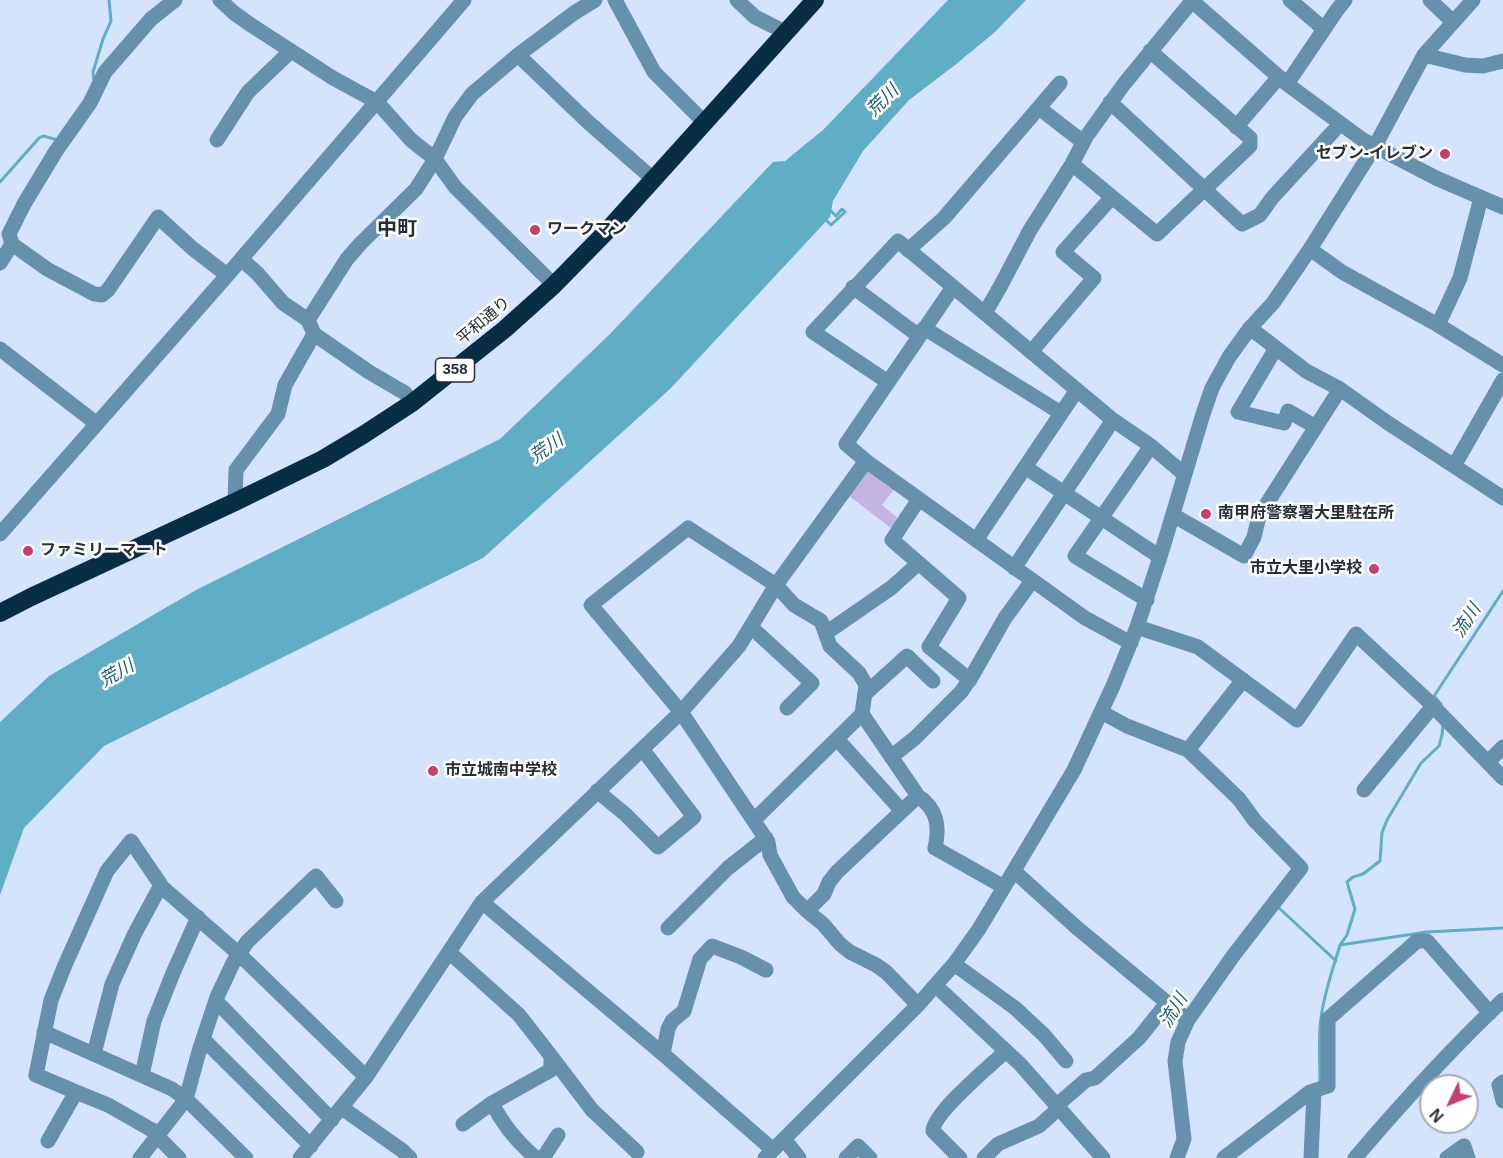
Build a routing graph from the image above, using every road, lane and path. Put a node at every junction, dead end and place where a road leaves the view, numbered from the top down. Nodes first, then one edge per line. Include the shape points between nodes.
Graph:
1 (175, 0) edge
2 (220, 0) edge
3 (464, 0) edge
4 (595, 0) edge
5 (615, 0) edge
6 (737, 0) edge
7 (815, 0) edge
8 (1290, 0) edge
9 (1346, 0) edge
10 (1430, 0) edge
11 (1473, 0) edge
12 (1191, 1) edge
13 (1453, 22) junction
14 (1324, 29) junction
15 (785, 32) junction
16 (291, 51) junction
17 (1150, 51) junction
18 (518, 55) junction
19 (1424, 55) junction
20 (1503, 61) edge
21 (1283, 80) junction
22 (1060, 82) dead end
23 (377, 102) junction
24 (1110, 102) junction
25 (1039, 108) junction
26 (704, 122) junction
27 (1340, 124) junction
28 (1236, 127) junction
29 (217, 140) dead end
30 (1083, 142) junction
31 (1376, 146) junction
32 (435, 159) junction
33 (1072, 164) junction
34 (653, 179) junction
35 (1205, 188) junction
36 (1112, 196) junction
37 (1481, 198) junction
38 (1503, 207) edge
39 (12, 244) junction
40 (1310, 249) junction
41 (908, 250) junction
42 (242, 259) junction
43 (0, 263) edge
44 (227, 275) junction
45 (554, 285) junction
46 (853, 287) junction
47 (953, 287) junction
48 (985, 313) junction
49 (1438, 325) junction
50 (311, 327) junction
51 (1250, 328) junction
52 (922, 332) junction
53 (1276, 348) junction
54 (0, 349) edge
55 (1031, 352) junction
56 (1503, 365) edge
57 (1503, 380) edge
58 (888, 382) junction
59 (1340, 389) junction
60 (1077, 390) junction
61 (412, 403) junction
62 (1061, 414) junction
63 (1113, 420) junction
64 (97, 424) junction
65 (1316, 427) junction
66 (1151, 446) junction
67 (866, 461) junction
68 (1454, 466) junction
69 (1025, 467) junction
70 (1184, 474) junction
71 (1064, 494) junction
72 (1503, 498) edge
73 (919, 499) junction
74 (235, 502) junction
75 (1173, 515) junction
76 (1102, 518) junction
77 (0, 534) edge
78 (976, 540) junction
79 (1160, 557) junction
80 (919, 563) junction
81 (1014, 568) junction
82 (1032, 580) junction
83 (776, 585) junction
84 (1147, 600) junction
85 (0, 613) edge
86 (751, 627) junction
87 (1137, 627) junction
88 (826, 633) junction
89 (1131, 643) junction
90 (970, 680) junction
91 (1243, 680) junction
92 (933, 681) dead end
93 (865, 694) junction
94 (787, 708) dead end
95 (681, 712) junction
96 (1101, 712) junction
97 (1439, 712) junction
98 (862, 714) junction
99 (837, 739) junction
100 (1503, 747) edge
101 (643, 750) junction
102 (1188, 750) junction
103 (891, 757) junction
104 (1488, 762) junction
105 (1503, 778) edge
106 (1364, 790) dead end
107 (597, 791) junction
108 (918, 796) junction
109 (902, 811) junction
110 (754, 820) junction
111 (766, 838) junction
112 (1014, 871) junction
113 (161, 885) junction
114 (1004, 887) junction
115 (336, 901) dead end
116 (482, 902) junction
117 (807, 911) junction
118 (198, 917) junction
119 (668, 928) dead end
120 (449, 952) junction
121 (239, 954) junction
122 (954, 964) junction
123 (766, 970) dead end
124 (936, 986) junction
125 (1503, 1000) edge
126 (216, 1001) junction
127 (1167, 1003) junction
128 (918, 1005) junction
129 (1490, 1012) junction
130 (1188, 1020) junction
131 (44, 1032) junction
132 (203, 1039) junction
133 (1006, 1051) junction
134 (94, 1054) junction
135 (663, 1054) junction
136 (551, 1056) junction
137 (1066, 1061) dead end
138 (141, 1075) junction
139 (366, 1077) junction
140 (1503, 1082) edge
141 (1319, 1089) junction
142 (76, 1092) junction
143 (186, 1099) junction
144 (1503, 1101) edge
145 (492, 1103) junction
146 (1057, 1107) junction
147 (337, 1114) junction
148 (463, 1124) dead end
149 (158, 1135) junction
150 (558, 1135) dead end
151 (784, 1139) junction
152 (48, 1141) dead end
153 (311, 1146) junction
154 (637, 1152) dead end
155 (1244, 1153) edge
156 (769, 1154) edge
157 (140, 1158) edge
158 (179, 1158) edge
159 (246, 1158) edge
160 (300, 1158) edge
161 (410, 1158) edge
162 (536, 1158) edge
163 (543, 1158) edge
164 (799, 1158) edge
165 (846, 1158) edge
166 (870, 1158) edge
167 (960, 1158) edge
168 (984, 1158) edge
169 (1103, 1158) edge
170 (1177, 1158) edge
171 (1224, 1158) edge
172 (1311, 1158) edge
173 (1355, 1158) edge
174 (1447, 1158) edge
175 (1468, 1158) edge

1 - 39 street via 151,19 105,72 90,103 24,204 9,234
2 - 16 street via 251,26
3 - 23 street
4 - 18 street
5 - 26 street via 654,72
6 - 15 street via 755,17
7 - 15 highway, 平和通り / 358
8 - 14 street
9 - 14 street
10 - 13 street
11 - 13 street
12 - 17 street
12 - 21 street
13 - 19 street
14 - 21 street
15 - 26 highway, 平和通り / 358
16 - 23 street
16 - 29 street via 248,92
17 - 24 street
17 - 28 street
18 - 32 street via 472,94 455,117
18 - 34 street
19 - 20 street via 1465,65
19 - 31 street
21 - 27 street
21 - 28 street
22 - 25 street
23 - 32 street via 411,140
23 - 42 street
24 - 30 street
24 - 35 street
25 - 30 street
25 - 41 street via 944,218
26 - 34 highway, 平和通り / 358
27 - 31 street
27 - 35 street via 1260,215 1242,224
28 - 35 street via 1250,138 1250,146
30 - 33 street
31 - 37 street
31 - 40 street
32 - 45 street via 455,187
32 - 50 street via 416,189 347,259
33 - 36 street
33 - 48 street
34 - 45 highway, 平和通り / 358
35 - 36 street via 1157,234
36 - 55 street via 1063,252 1094,278
37 - 38 street
37 - 49 street via 1460,278
39 - 43 street
39 - 44 street via 47,269 102,295 158,217
40 - 49 street via 1342,272
40 - 51 street via 1273,303
41 - 46 street via 897,241
41 - 47 street
42 - 44 street
42 - 50 street
44 - 64 street
45 - 61 highway, 平和通り / 358
46 - 52 street
46 - 58 street via 813,332
47 - 48 street
47 - 52 street
48 - 55 street
49 - 56 street
50 - 61 street via 369,372 405,393
50 - 74 street via 285,385 278,414 236,470
51 - 53 street
51 - 70 street via 1212,388
52 - 58 street
52 - 62 street
53 - 59 street via 1306,371
53 - 65 street via 1238,412 1284,423 1288,411
54 - 64 street
55 - 60 street
57 - 68 street
58 - 67 street via 846,444
59 - 65 street
59 - 68 street
60 - 62 street
60 - 63 street
61 - 74 highway, 平和通り / 358 via 323,459
62 - 69 street
63 - 66 street
63 - 71 street
64 - 77 street
65 - 75 street via 1259,516 1244,556
66 - 70 street
66 - 76 street
67 - 73 street
67 - 83 street
68 - 72 street
69 - 71 street
69 - 78 street
70 - 75 street
71 - 76 street
71 - 81 street
73 - 78 street
73 - 80 street via 892,540
74 - 85 highway, 平和通り / 358
75 - 79 street
76 - 79 street
76 - 84 street via 1075,556
78 - 81 street
79 - 84 street
80 - 88 street via 891,588
80 - 90 street via 959,598 928,647
81 - 82 street
82 - 89 street via 1085,618
82 - 90 street
83 - 86 street
83 - 88 street via 794,605 821,621
83 - 95 street via 688,528 591,605
84 - 87 street
86 - 94 street via 812,683
86 - 95 street
87 - 89 street
87 - 91 street via 1198,647
88 - 93 street via 830,646 859,673 866,686
89 - 96 street
90 - 103 street via 915,738
91 - 97 street via 1297,720 1356,634
91 - 102 street
92 - 93 street via 907,656
93 - 98 street
95 - 101 street
95 - 110 street
96 - 102 street
96 - 112 street via 1074,770
97 - 104 street
97 - 106 street
98 - 99 street
98 - 103 street
99 - 109 street
99 - 110 street
100 - 104 street
101 - 107 street
101 - 107 street via 694,817 658,848
102 - 130 street via 1301,868
103 - 108 street
104 - 105 street
107 - 116 street
108 - 109 street
108 - 114 street via 927,802 939,825 935,848
109 - 117 street via 837,872 824,894
110 - 111 street
111 - 117 street via 770,855 794,897
111 - 119 street
112 - 114 street
112 - 127 street
113 - 118 street
113 - 131 street via 131,841 107,871 51,1000
113 - 134 street via 112,984
114 - 122 street
115 - 121 street via 316,876
116 - 120 street
116 - 135 street
117 - 128 street via 850,952 886,972
118 - 121 street
118 - 138 street via 154,1021
120 - 136 street via 519,1015
120 - 139 street
121 - 126 street
121 - 139 street
122 - 124 street
122 - 137 street via 1015,1008
123 - 135 street via 712,946 700,959 684,1011 668,1029
124 - 128 street
124 - 133 street
125 - 129 street
126 - 132 street
126 - 147 street
127 - 130 street
127 - 146 street via 1140,1038
128 - 151 street
129 - 141 street via 1427,941 1417,942 1328,1019
129 - 173 street
130 - 170 street via 1175,1061 1184,1138
131 - 134 street
131 - 142 street via 36,1075
132 - 143 street
132 - 153 street
133 - 146 street
133 - 167 street via 933,1125 933,1131
134 - 138 street
135 - 156 street
136 - 145 street via 551,1070
136 - 154 street via 592,1110
138 - 143 street
139 - 147 street
140 - 144 street via 1499,1085
141 - 155 street via 1310,1092
141 - 172 street
142 - 149 street via 108,1105
142 - 152 street
143 - 149 street
143 - 159 street
145 - 148 street
145 - 162 street via 509,1131
146 - 168 street via 1039,1126 998,1144
146 - 169 street
147 - 153 street
147 - 161 street
149 - 157 street
149 - 158 street
150 - 163 street
151 - 156 street
151 - 164 street
153 - 160 street
155 - 171 street
165 - 166 street via 858,1146
174 - 175 street via 1464,1146

